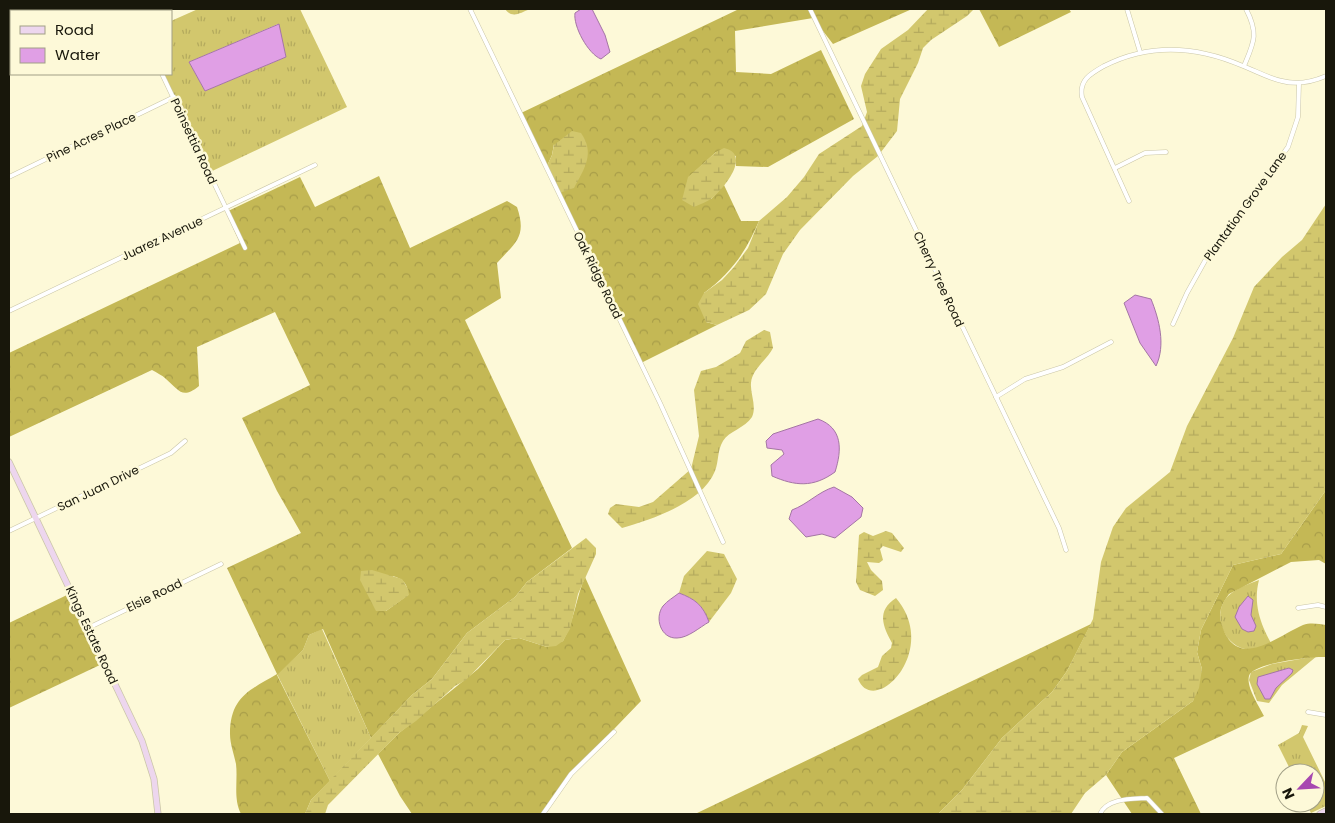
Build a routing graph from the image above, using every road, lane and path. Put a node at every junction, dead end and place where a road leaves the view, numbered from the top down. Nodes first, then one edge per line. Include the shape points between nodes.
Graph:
1 (470, 9) edge
2 (810, 9) edge
3 (1127, 9) edge
4 (1246, 9) edge
5 (1140, 52) junction
6 (1244, 66) junction
7 (163, 75) edge
8 (1326, 76) edge
9 (1299, 83) junction
10 (174, 97) junction
11 (1166, 152) dead end
12 (315, 165) dead end
13 (1115, 168) junction
14 (9, 177) edge
15 (1129, 201) dead end
16 (225, 208) junction
17 (245, 248) dead end
18 (9, 311) edge
19 (1174, 324) dead end
20 (1111, 342) dead end
21 (996, 397) junction
22 (185, 441) dead end
23 (9, 462) edge
24 (36, 518) junction
25 (9, 531) edge
26 (723, 542) dead end
27 (1066, 550) dead end
28 (221, 564) dead end
29 (1326, 607) edge
30 (1298, 608) dead end
31 (88, 628) junction
32 (1308, 712) dead end
33 (1326, 715) edge
34 (614, 732) dead end
35 (1326, 811) edge
36 (158, 814) edge
37 (543, 814) edge
38 (1100, 814) edge
39 (1162, 814) edge
40 (1320, 814) edge

1 - 26 street, Oak Ridge Road via 660,403
2 - 21 street, Cherry Tree Road
3 - 5 street
4 - 6 street via 1254,24 1255,35
5 - 6 street via 1165,49 1194,51
5 - 13 street via 1091,73 1082,87 1083,101
6 - 9 street via 1281,81
7 - 10 street, Poinsettia Road
8 - 9 street
9 - 19 street, Plantation Grove Lane via 1298,117 1288,147 1206,259
10 - 14 street, Pine Acres Place
10 - 16 street, Poinsettia Road
11 - 13 street via 1145,153
12 - 16 street, Juarez Avenue
13 - 15 street
16 - 17 street, Poinsettia Road
16 - 18 street, Juarez Avenue
20 - 21 street via 1063,367 1025,380
21 - 27 street, Cherry Tree Road via 1060,528
22 - 24 street, San Juan Drive via 171,452
23 - 24 street, Kings Estate Road
24 - 25 street, San Juan Drive
24 - 31 street, Kings Estate Road
28 - 31 street, Elsie Road
29 - 30 street
31 - 36 street, Kings Estate Road via 147,753
32 - 33 street
34 - 37 street via 571,774
35 - 40 street
38 - 39 street via 1117,801 1147,798

